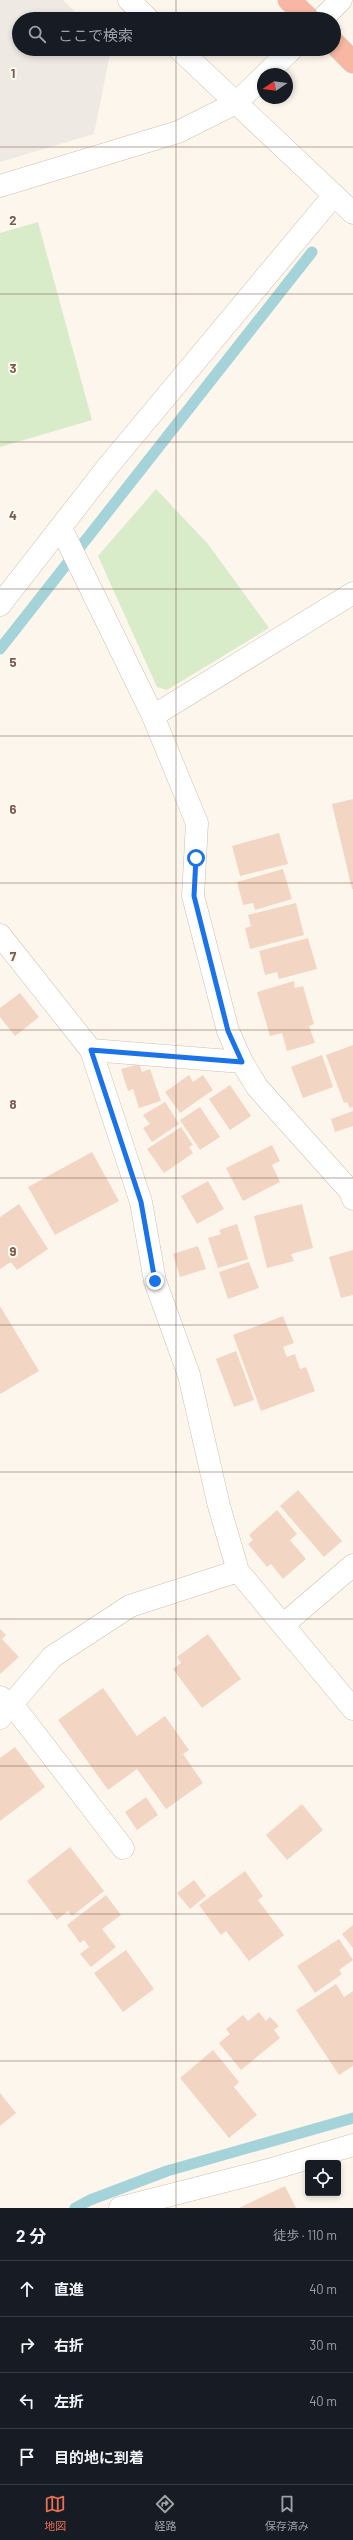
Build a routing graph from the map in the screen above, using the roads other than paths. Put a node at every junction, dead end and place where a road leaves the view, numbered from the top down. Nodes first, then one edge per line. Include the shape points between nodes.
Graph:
1 (129, 0) edge
2 (289, 0) edge
3 (342, 0) edge
4 (141, 12) edge
5 (302, 12) edge
6 (329, 12) edge
7 (341, 50) edge
8 (186, 56) edge
9 (285, 56) edge
10 (353, 62) edge
11 (272, 68) edge
12 (257, 83) edge
13 (236, 103) junction
14 (0, 186) edge
15 (334, 195) junction
16 (353, 213) edge
17 (61, 528) junction
18 (353, 593) edge
19 (0, 605) edge
20 (153, 716) junction
21 (0, 935) edge
22 (91, 1050) junction
23 (242, 1062) junction
24 (352, 1193) edge
25 (353, 1565) edge
26 (238, 1571) junction
27 (284, 1625) junction
28 (4, 1706) edge
29 (353, 1709) edge
30 (123, 1848) dead end
31 (353, 2146) edge
32 (120, 2208) edge

1 - 4 street
2 - 5 highway
3 - 6 street
7 - 10 highway
8 - 13 street
9 - 11 street
12 - 13 street
13 - 14 street via 178,132
13 - 15 street
15 - 16 street
15 - 17 street via 109,465
17 - 19 street
17 - 20 street
18 - 20 street
20 - 23 street via 197,823 194,896 228,1031
21 - 22 street
22 - 23 street
22 - 26 street via 141,1202 155,1281 189,1375
23 - 24 street via 257,1087
25 - 27 street
26 - 27 street
26 - 28 street via 130,1606 52,1657
27 - 29 street
28 - 30 street
31 - 32 street

